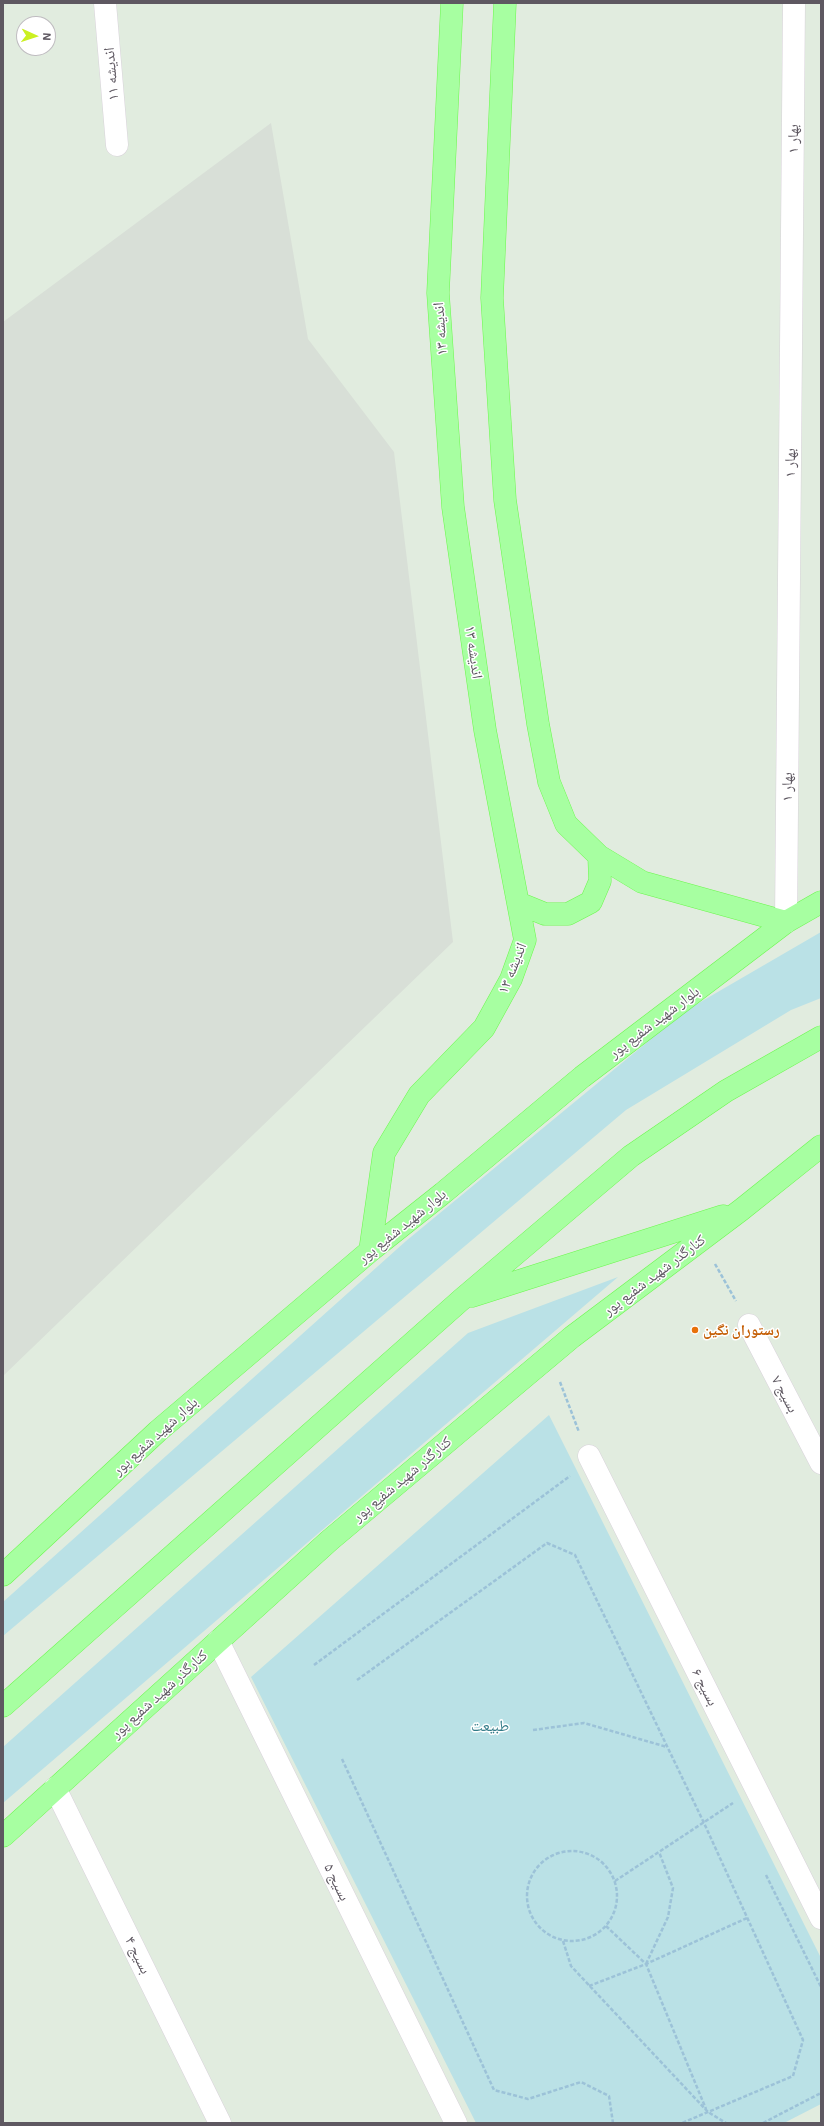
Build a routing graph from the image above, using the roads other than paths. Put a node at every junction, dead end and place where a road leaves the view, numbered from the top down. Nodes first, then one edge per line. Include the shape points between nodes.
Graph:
1 (105, 3) edge
2 (452, 3) edge
3 (506, 3) edge
4 (794, 3) edge
5 (117, 145) dead end
6 (599, 856) junction
7 (821, 902) edge
8 (518, 903) junction
9 (786, 922) junction
10 (821, 1037) edge
11 (821, 1146) edge
12 (740, 1210) junction
13 (370, 1251) junction
14 (461, 1300) junction
15 (749, 1325) road end
16 (589, 1456) road end
17 (821, 1463) edge
18 (3, 1575) edge
19 (218, 1641) junction
20 (6, 1699) edge
21 (55, 1788) junction
22 (3, 1836) edge
23 (821, 1918) edge
24 (220, 2123) edge
25 (456, 2123) edge

1 - 5 street, اندیشه ۱۱
2 - 8 main road, اندیشه ۱۳ via 438,293 453,500 485,730
3 - 6 main road via 492,298 505,500 549,782 566,824
4 - 9 street, بهار ۱
6 - 8 main road via 600,881 591,902 568,914 545,914
6 - 9 main road via 642,882
7 - 9 main road, بلوار شهید شفیع پور
8 - 13 main road, اندیشه ۱۳ via 525,940 511,979 484,1028 419,1095 384,1153
9 - 13 main road, بلوار شهید شفیع پور via 582,1077
10 - 14 main road via 726,1091 631,1156
11 - 12 main road, کنارگذر شهید شفیع پور
12 - 14 main road
12 - 19 main road, کنارگذر شهید شفیع پور via 550,1356 330,1540
13 - 18 main road, بلوار شهید شفیع پور via 158,1431
14 - 20 main road
15 - 17 street, بسیج ۷
16 - 23 street, بسیج ۶
19 - 21 main road, کنارگذر شهید شفیع پور
19 - 25 street, بسیج ۵
21 - 22 main road, کنارگذر شهید شفیع پور
21 - 24 street, بسیج ۴

